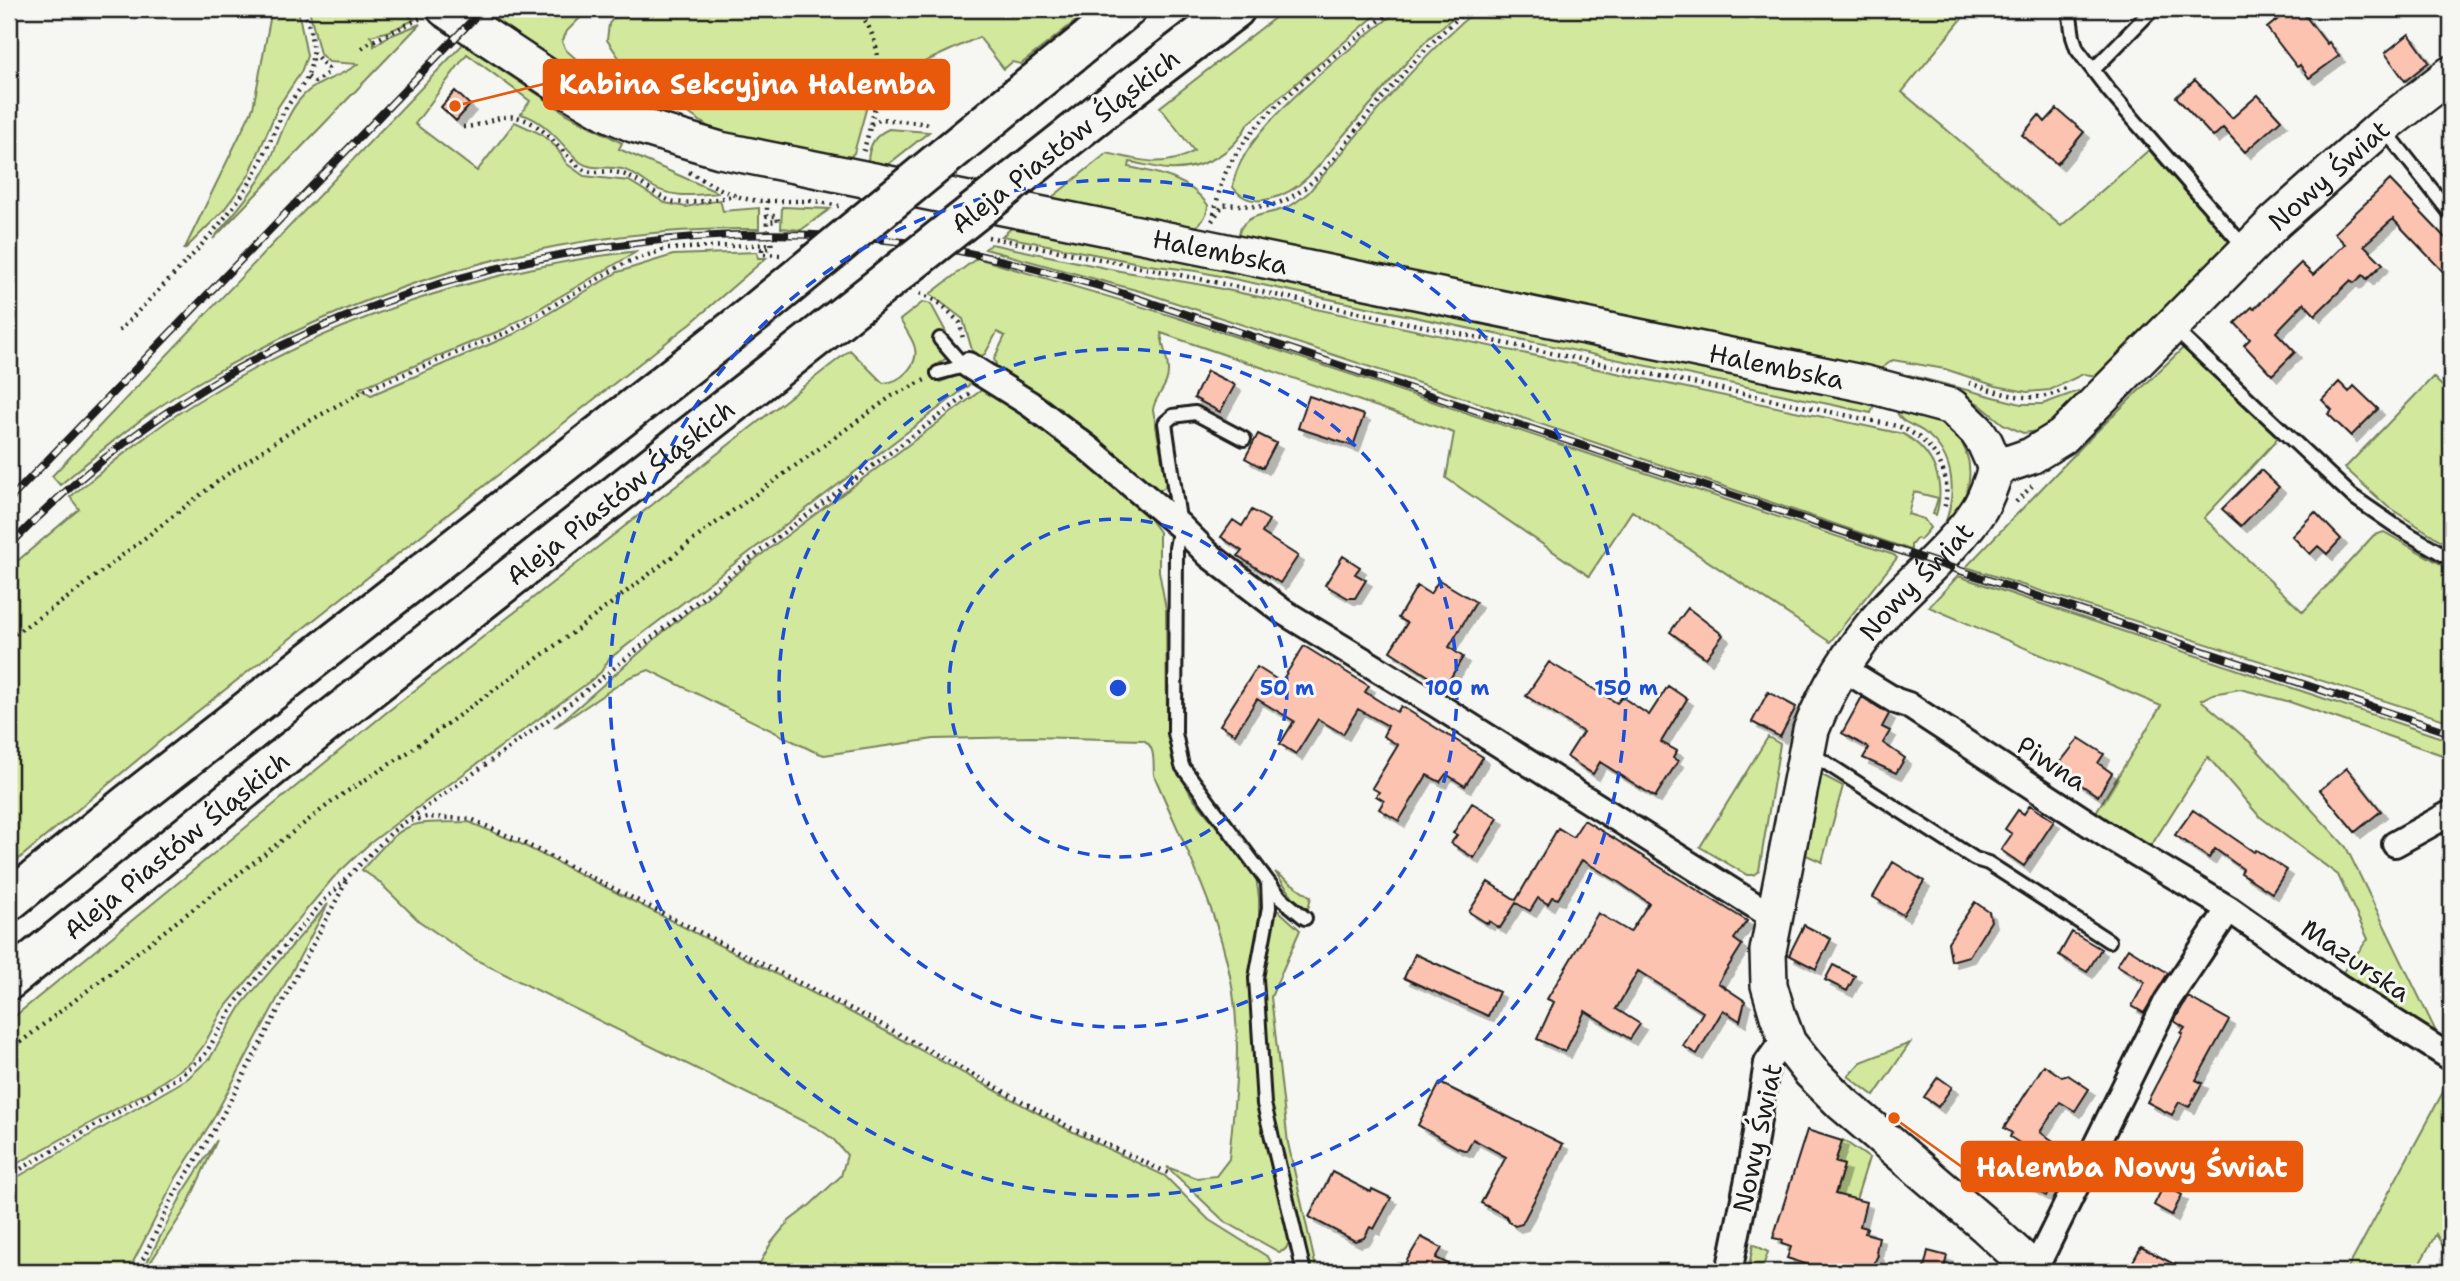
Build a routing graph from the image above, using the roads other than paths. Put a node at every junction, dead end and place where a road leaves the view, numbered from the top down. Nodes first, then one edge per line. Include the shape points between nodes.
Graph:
1 (1126, 9) edge
2 (1235, 9) edge
3 (2069, 9) edge
4 (2153, 9) edge
5 (436, 10) edge
6 (2093, 70) junction
7 (2451, 74) edge
8 (2382, 127) junction
9 (2451, 214) edge
10 (2248, 250) junction
11 (2172, 327) junction
12 (940, 339) dead end
13 (968, 365) junction
14 (938, 373) road end
15 (1244, 439) dead end
16 (1996, 468) junction
17 (1180, 526) junction
18 (2451, 559) edge
19 (1842, 668) junction
20 (1805, 755) junction
21 (2451, 813) edge
22 (2395, 844) dead end
23 (1268, 882) junction
24 (9, 901) edge
25 (2229, 909) junction
26 (1773, 917) junction
27 (1305, 918) dead end
28 (2109, 941) dead end
29 (9, 981) edge
30 (1788, 1043) junction
31 (2451, 1058) edge
32 (2035, 1271) edge
33 (1304, 1272) edge
34 (1729, 1272) edge

1 - 24 highway, bridge via 756,312
2 - 29 highway, Aleja Piastów Śląskich, bridge via 508,578
3 - 6 lane via 2077,49
4 - 6 lane
5 - 16 street, Halembska via 608,113 720,150 1853,382 1952,407 1977,431
6 - 10 lane
7 - 8 street, Nowy Świat
8 - 9 lane
8 - 10 street, Nowy Świat
10 - 11 street, Nowy Świat
11 - 16 street, Nowy Świat via 2062,437 2031,456
11 - 18 lane via 2352,496
12 - 13 lane
13 - 14 lane
13 - 17 street via 1090,449
15 - 17 lane via 1195,413 1168,418 1165,423
16 - 19 street, Nowy Świat via 1980,507 1880,617
17 - 23 lane via 1175,733 1182,766
17 - 26 street via 1209,555 1282,611
19 - 20 street, Nowy Świat via 1821,704
19 - 25 street, Piwna
20 - 26 street, Nowy Świat
20 - 28 lane via 1820,759
21 - 22 street
23 - 27 lane
23 - 33 lane via 1269,908 1256,978 1264,1104
25 - 31 street, Mazurska
25 - 32 street via 2167,1001
26 - 30 street, Nowy Świat via 1769,985
30 - 32 street via 1832,1094
30 - 34 street, Nowy Świat via 1777,1049 1768,1063

